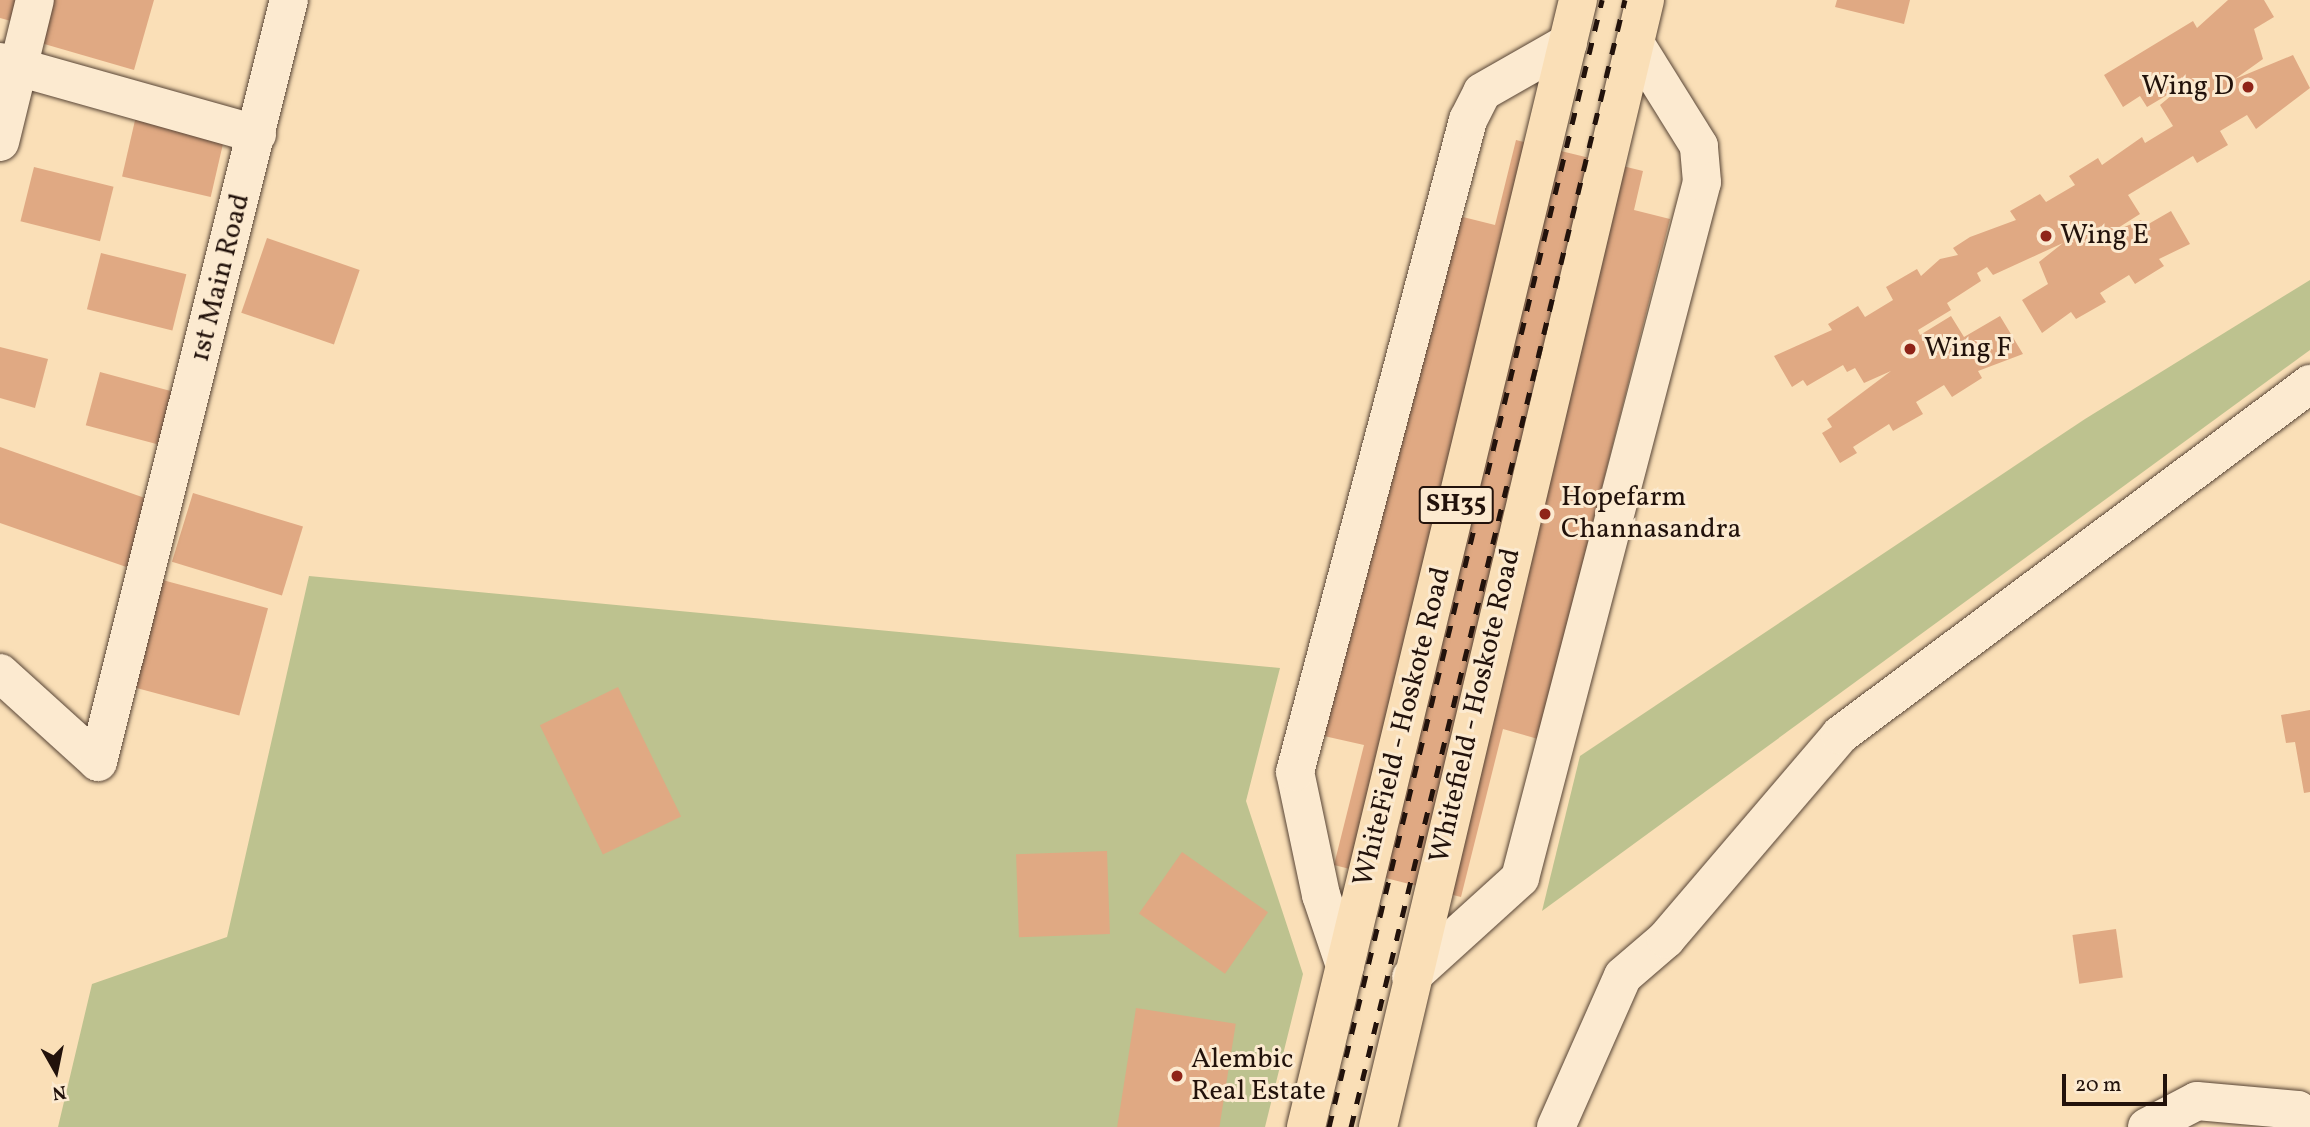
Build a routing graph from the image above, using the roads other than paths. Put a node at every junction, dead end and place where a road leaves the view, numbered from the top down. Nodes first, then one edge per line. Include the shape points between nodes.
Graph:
1 (35, 0) edge
2 (289, 0) edge
3 (1578, 0) edge
4 (1646, 0) edge
5 (1568, 43) junction
6 (1635, 43) junction
7 (9, 64) edge
8 (257, 134) junction
9 (0, 142) edge
10 (2310, 384) edge
11 (0, 673) edge
12 (1345, 966) junction
13 (1411, 977) junction
14 (1306, 1127) edge
15 (1378, 1127) edge
16 (1556, 1127) edge
17 (2147, 1127) edge
18 (2307, 1127) edge

1 - 7 street
2 - 8 street, 1st Main Road
3 - 5 main road, WhiteField - Hoskote Road / SH35
4 - 6 main road, Whitefield - Hoskote Road / SH35
5 - 12 main road, WhiteField - Hoskote Road / SH35
5 - 12 street via 1482,92 1468,120 1295,772 1321,895
6 - 13 main road, Whitefield - Hoskote Road / SH35
6 - 13 street via 1699,146 1702,182 1520,878
7 - 8 street
7 - 9 street
8 - 11 street, 1st Main Road via 98,762
10 - 16 street via 1840,735 1666,939 1623,976
12 - 14 main road, WhiteField - Hoskote Road / SH35
13 - 15 main road, Whitefield - Hoskote Road / SH35
17 - 18 street via 2197,1101 2298,1110

